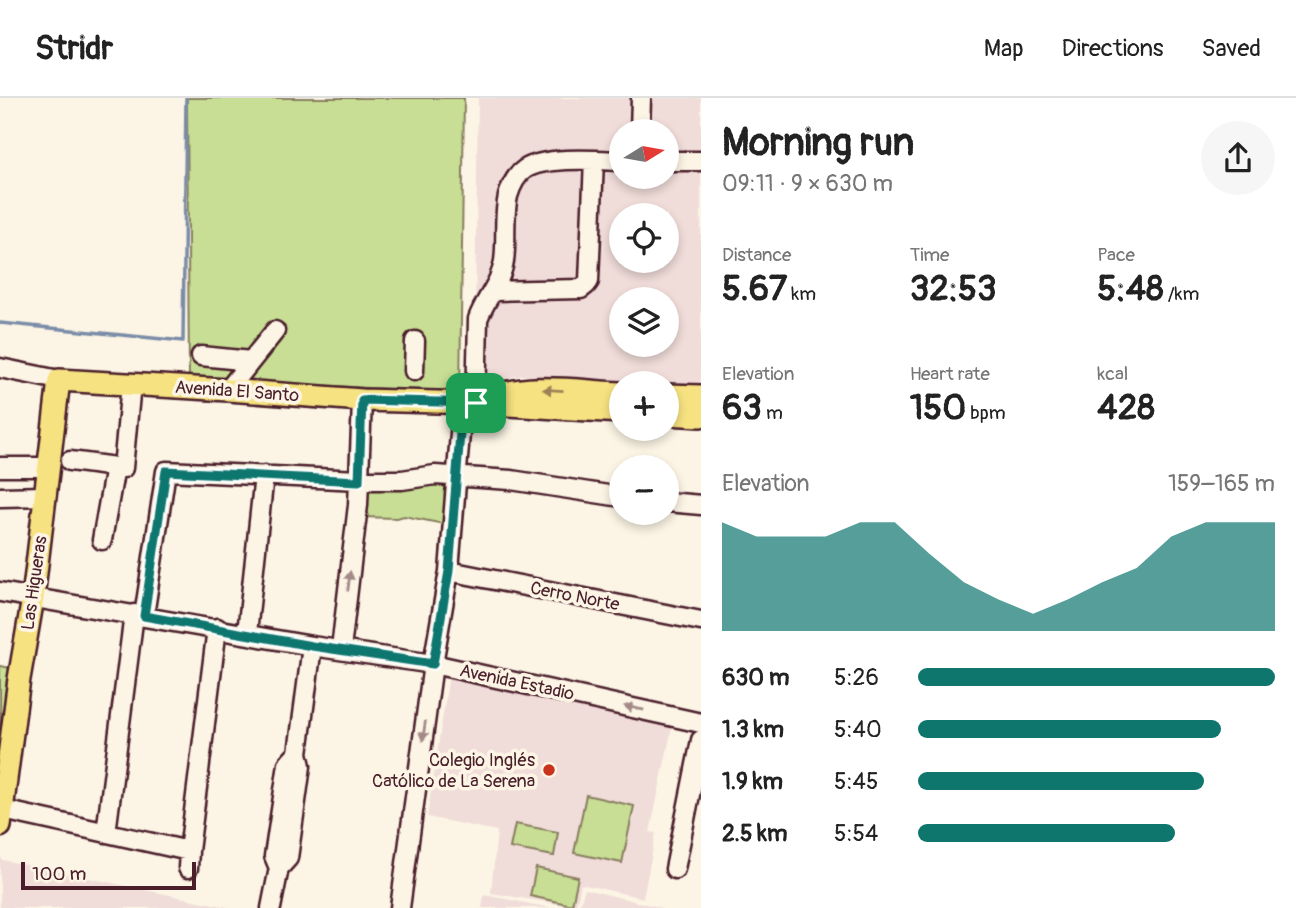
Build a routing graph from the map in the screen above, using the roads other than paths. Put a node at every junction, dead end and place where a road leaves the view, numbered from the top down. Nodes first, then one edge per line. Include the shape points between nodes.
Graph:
1 (641, 98) edge
2 (640, 119) edge
3 (594, 160) junction
4 (609, 161) edge
5 (679, 161) edge
6 (701, 161) edge
7 (493, 291) junction
8 (275, 331) dead end
9 (415, 341) dead end
10 (201, 356) dead end
11 (251, 361) junction
12 (0, 368) edge
13 (414, 371) dead end
14 (60, 380) junction
15 (131, 384) junction
16 (228, 390) junction
17 (609, 392) edge
18 (679, 395) edge
19 (701, 396) edge
20 (362, 400) junction
21 (476, 403) junction
22 (609, 411) edge
23 (679, 415) edge
24 (701, 416) edge
25 (70, 461) dead end
26 (0, 467) edge
27 (49, 467) junction
28 (115, 467) junction
29 (264, 475) junction
30 (457, 478) junction
31 (359, 481) junction
32 (609, 494) edge
33 (46, 496) junction
34 (0, 497) edge
35 (679, 503) edge
36 (701, 505) edge
37 (102, 540) dead end
38 (449, 571) junction
39 (0, 592) edge
40 (33, 598) junction
41 (139, 615) junction
42 (701, 621) edge
43 (217, 628) junction
44 (247, 633) junction
45 (312, 646) junction
46 (341, 649) junction
47 (433, 664) junction
48 (701, 723) edge
49 (701, 740) edge
50 (1, 818) edge
51 (106, 833) junction
52 (674, 869) dead end
53 (271, 908) edge
54 (400, 908) edge

1 - 2 street
3 - 4 street
3 - 7 street via 534,165 517,175 508,197 504,261
3 - 7 street via 586,285 581,289
5 - 6 street
7 - 21 street via 478,319
8 - 11 street
9 - 13 street
10 - 11 street
11 - 16 street
12 - 14 street, Avenida El Santo
14 - 15 main road, Avenida El Santo
14 - 27 main road, Las Higueras
15 - 16 main road, Avenida El Santo
15 - 28 street via 123,468
16 - 20 main road, Avenida El Santo
17 -> 21 main road, Avenida El Santo via 525,388
18 - 19 main road
20 - 21 main road, Avenida El Santo
20 - 31 street
21 - 22 main road, Avenida El Santo
21 - 30 street via 466,409 461,421
23 - 24 main road
25 - 28 street
26 - 27 street
27 - 33 main road, Las Higueras
28 - 37 street
29 - 31 street
29 - 41 street via 166,471
29 - 44 street
30 - 31 street via 435,475
30 - 32 street via 511,480
30 - 38 street
46 -> 31 street
33 - 34 street
33 - 40 main road, Las Higueras
35 - 36 street
38 - 42 street, Cerro Norte
38 - 47 street
39 - 40 street, Avenida Estadio
40 - 41 street, Avenida Estadio
40 - 50 main road, Las Higueras
41 - 43 street, Avenida Estadio
41 - 51 street
43 - 44 street, Avenida Estadio
43 - 51 street via 188,859
44 - 45 street, Avenida Estadio
45 - 46 street, Avenida Estadio
45 - 53 street via 298,753 288,764
46 - 47 street, Avenida Estadio
48 -> 47 street, Avenida Estadio
47 -> 54 street
49 - 52 street
50 - 51 street

